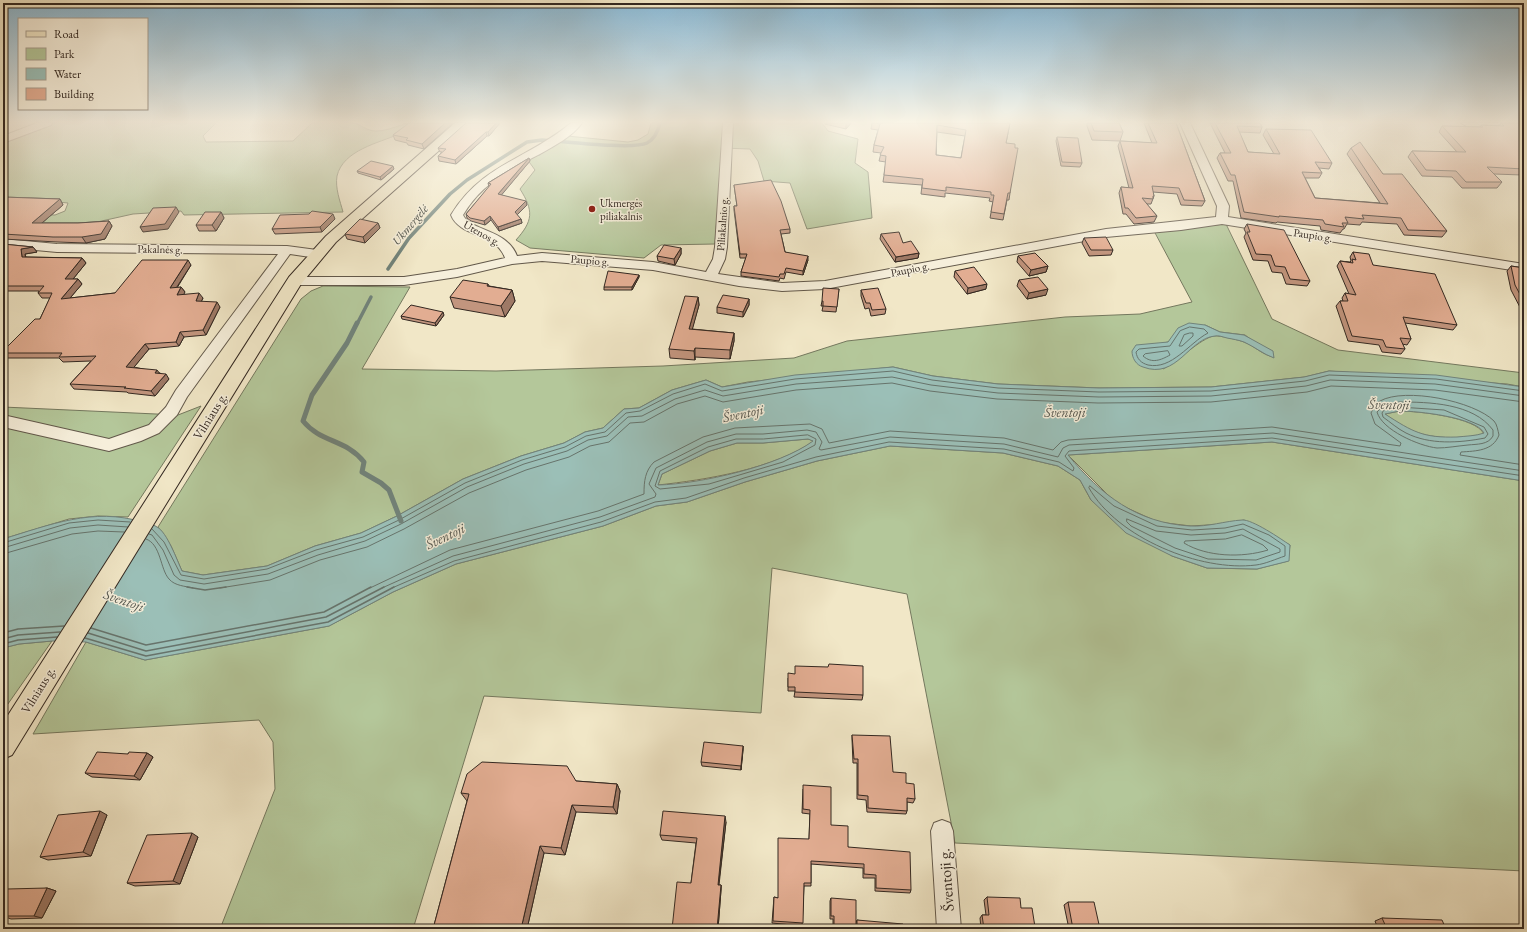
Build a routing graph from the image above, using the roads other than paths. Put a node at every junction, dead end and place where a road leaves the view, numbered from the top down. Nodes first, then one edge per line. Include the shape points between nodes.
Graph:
1 (413, 166) edge
2 (509, 166) edge
3 (726, 166) edge
4 (1205, 166) edge
5 (1222, 220) junction
6 (3, 243) edge
7 (287, 250) junction
8 (317, 254) junction
9 (512, 260) junction
10 (1524, 268) edge
11 (711, 276) junction
12 (295, 281) junction
13 (3, 420) edge
14 (3, 746) edge
15 (942, 831) dead end
16 (949, 929) edge

1 - 8 main road, Vilniaus g.
2 - 9 street, Utenos g. via 488,178 461,207 457,215 463,224 500,241 511,254
3 - 11 street, Piliakalnio g. via 721,247
4 - 5 street via 1223,206
5 - 10 street, Paupio g.
5 - 11 street, Paupio g. via 1106,233 825,285 782,287
6 - 7 street, Pakalnės g. via 57,248
7 - 8 street, Pakalnės g.
7 - 13 street via 181,394 172,411 154,429 109,445
8 - 12 main road, Vilniaus g.
9 - 11 street, Paupio g. via 557,257 653,266
9 - 12 street, Paupio g. via 456,273 404,281
12 - 14 main road, Vilniaus g.
15 - 16 street, Šventoji g.

